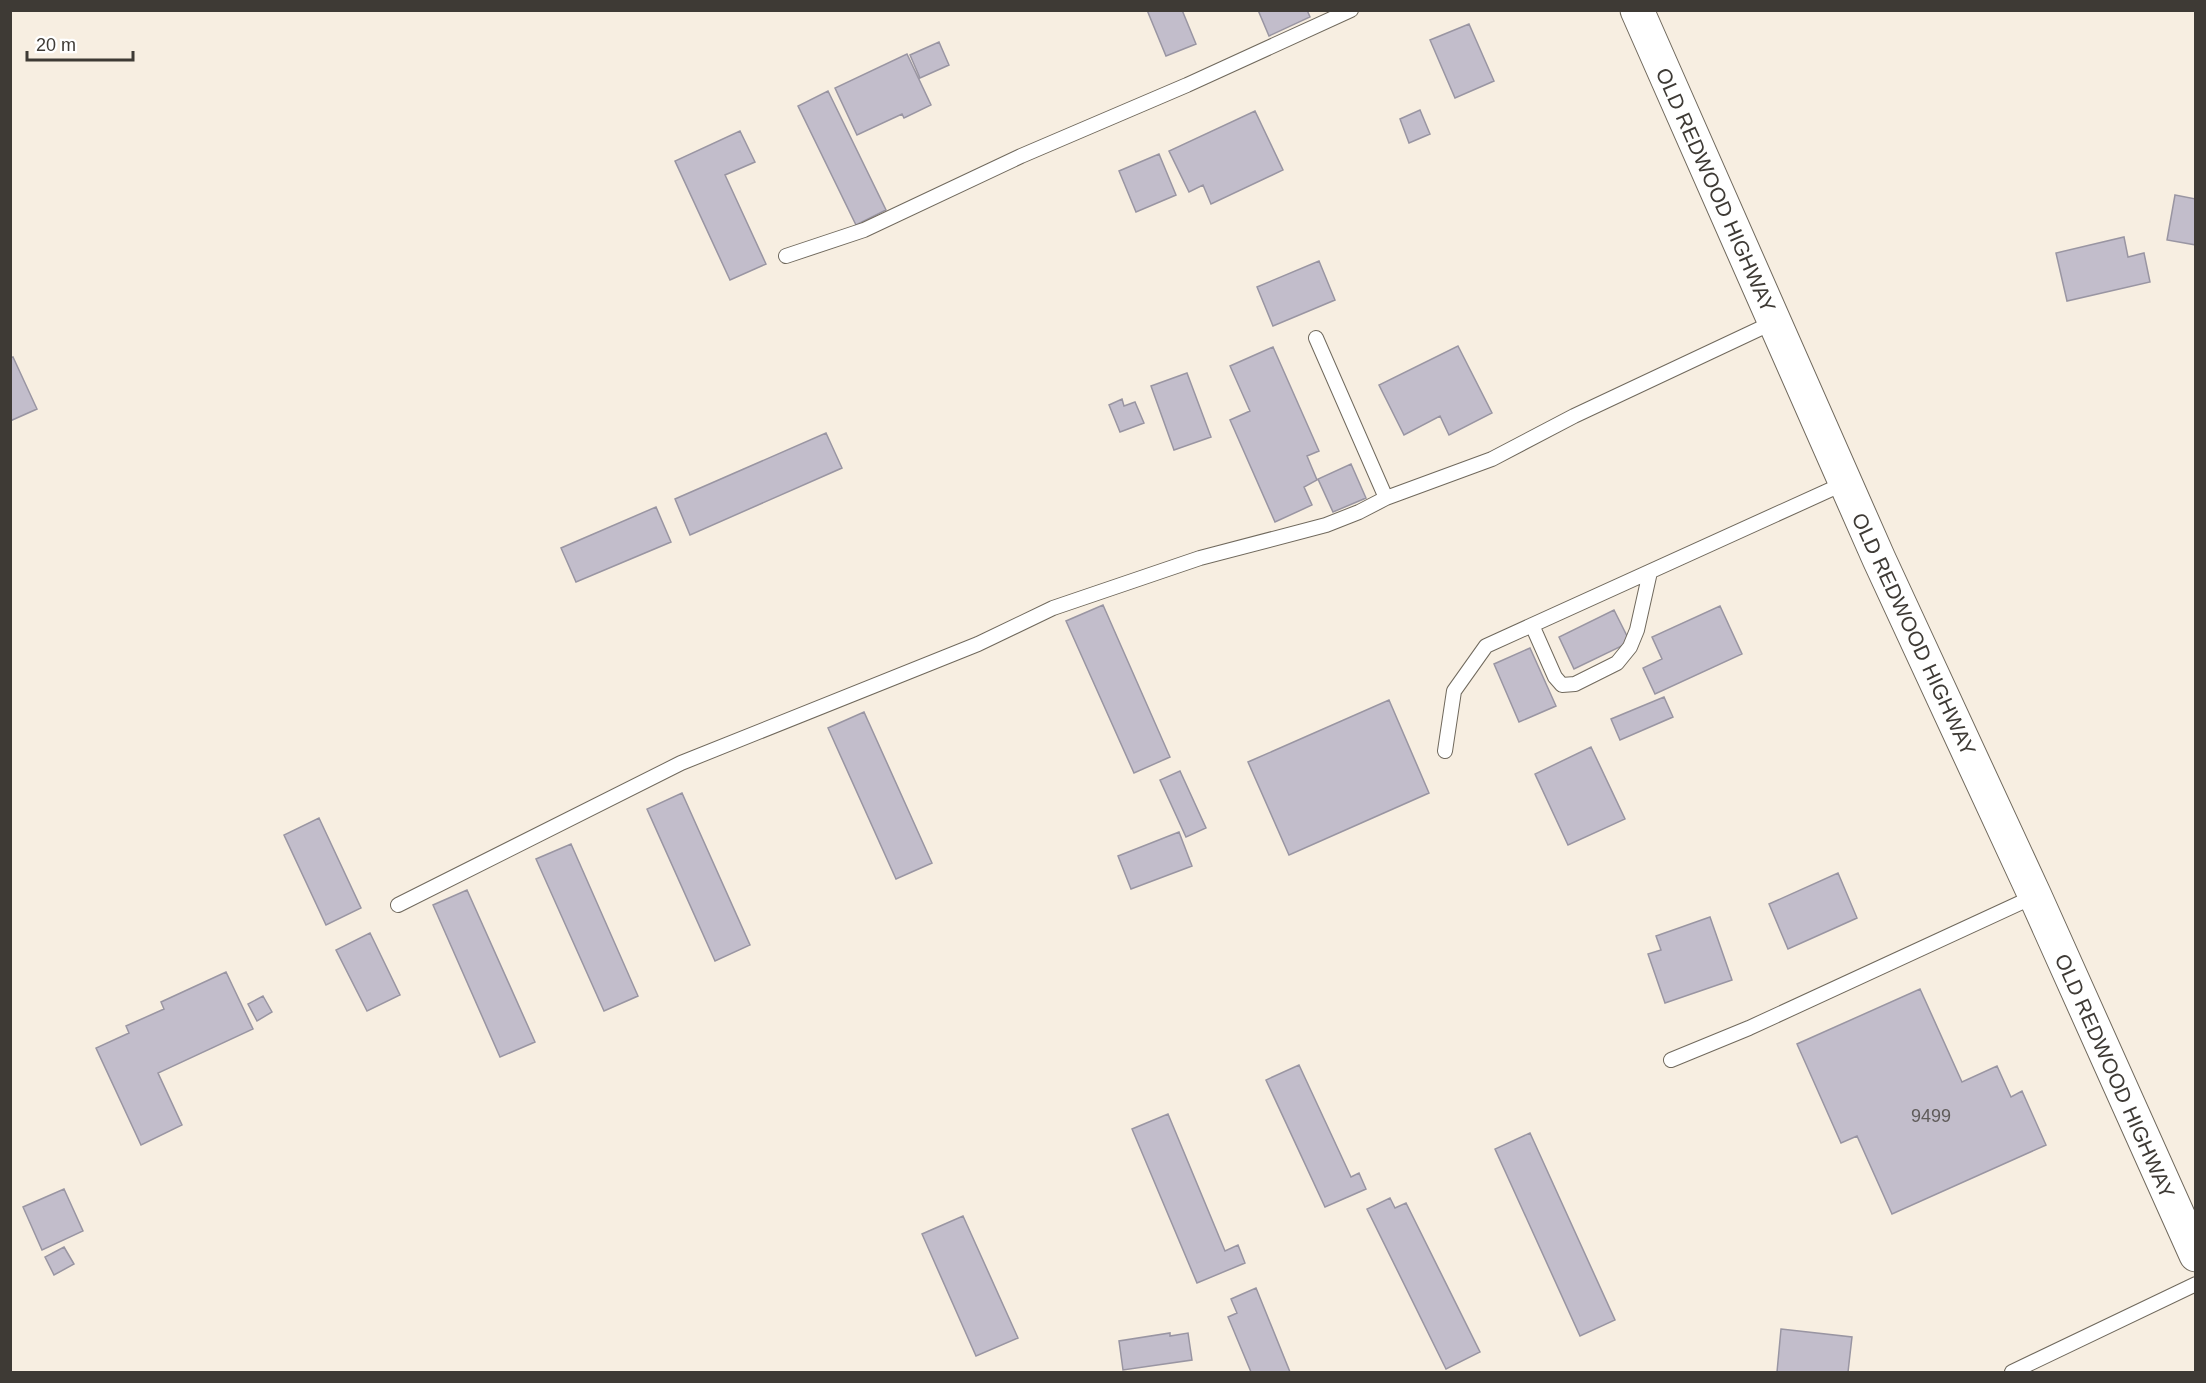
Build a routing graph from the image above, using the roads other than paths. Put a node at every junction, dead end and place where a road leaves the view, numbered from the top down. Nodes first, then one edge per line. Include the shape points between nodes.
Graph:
1 (1351, 10) edge
2 (1636, 10) edge
3 (786, 256) dead end
4 (1774, 322) junction
5 (1316, 338) dead end
6 (1845, 483) junction
7 (1386, 498) junction
8 (1650, 572) junction
9 (1532, 625) junction
10 (1445, 751) dead end
11 (2035, 896) junction
12 (398, 905) dead end
13 (1671, 1060) dead end
14 (2196, 1255) edge
15 (2196, 1284) edge
16 (2012, 1372) edge

1 - 3 lane via 1020,156 864,230
2 - 4 main road, OLD REDWOOD HIGHWAY
4 - 6 main road, OLD REDWOOD HIGHWAY
4 - 7 lane via 1492,459
5 - 7 lane
6 - 8 lane
6 - 11 main road, OLD REDWOOD HIGHWAY
7 - 12 lane via 1326,525 1200,558 1053,608 978,644 681,763
8 - 9 lane
8 - 9 lane via 1630,647 1617,663 1575,684 1562,685 1555,677
9 - 10 lane via 1486,646 1472,664 1454,691
11 - 13 lane
11 - 14 main road, OLD REDWOOD HIGHWAY
15 - 16 lane

